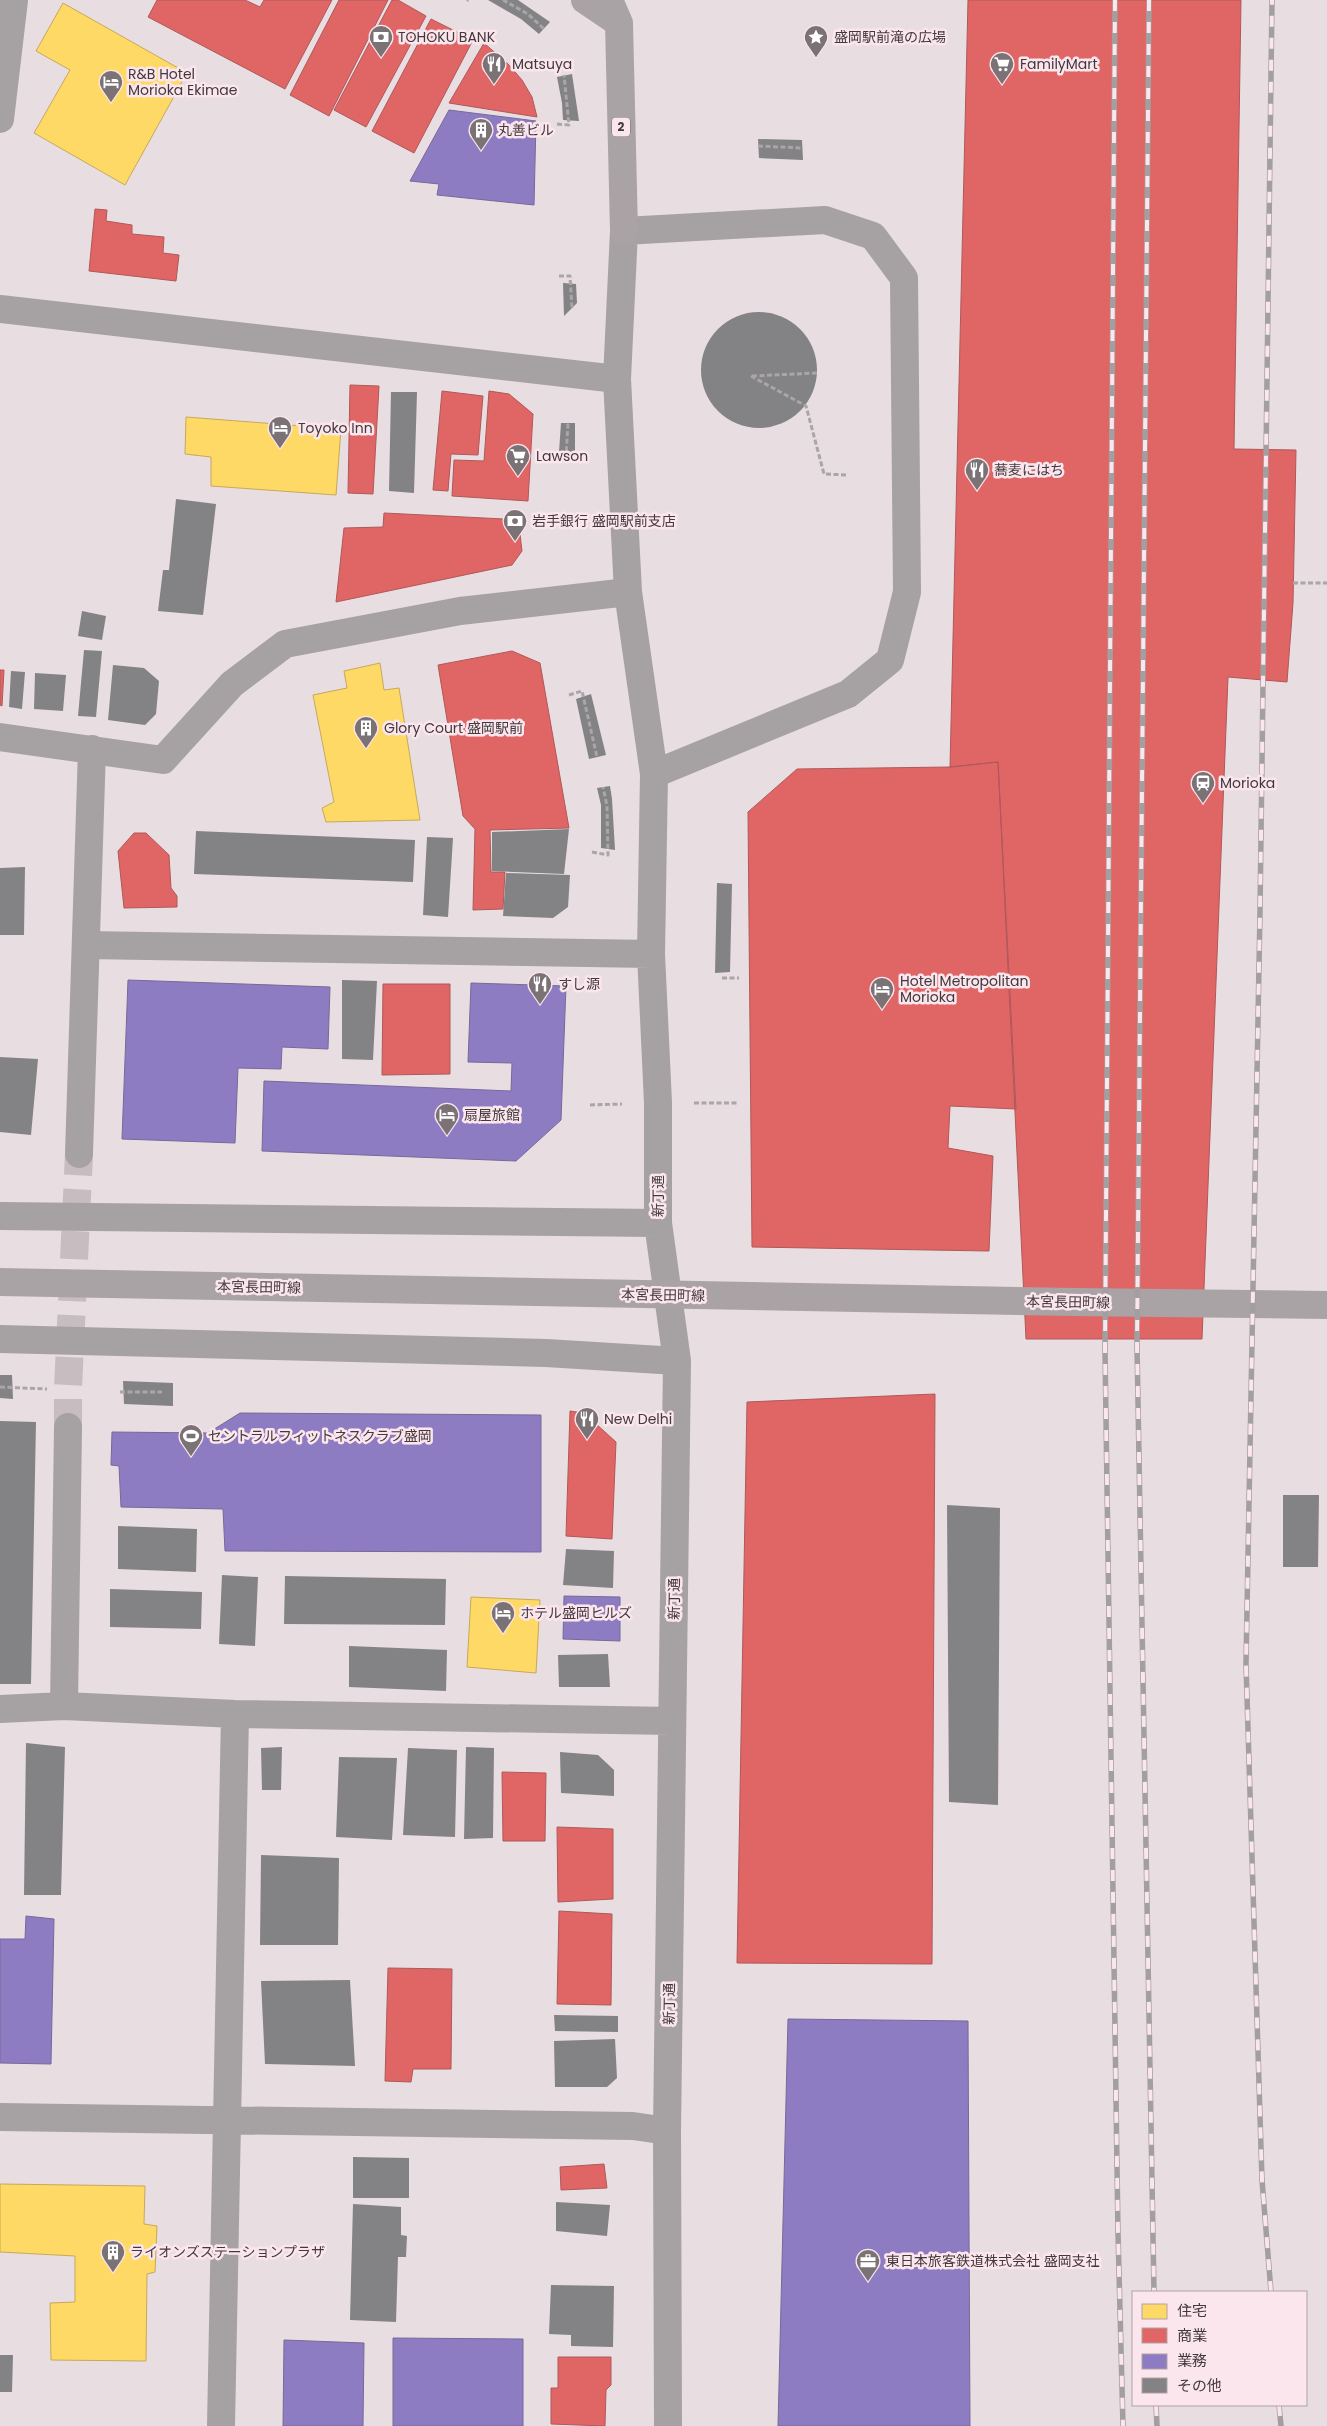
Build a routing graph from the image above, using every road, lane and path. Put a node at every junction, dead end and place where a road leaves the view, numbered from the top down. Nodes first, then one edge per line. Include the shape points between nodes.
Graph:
1 (14, 0) edge
2 (503, 0) edge
3 (585, 0) edge
4 (616, 8) edge
5 (544, 29) dead end
6 (564, 75) dead end
7 (0, 119) edge
8 (557, 124) dead end
9 (758, 146) dead end
10 (802, 148) dead end
11 (624, 231) junction
12 (559, 276) dead end
13 (572, 308) dead end
14 (0, 309) edge
15 (817, 373) dead end
16 (617, 379) junction
17 (568, 423) dead end
18 (557, 456) dead end
19 (848, 475) dead end
20 (1293, 583) dead end
21 (1327, 583) edge
22 (628, 592) junction
23 (569, 695) dead end
24 (0, 737) edge
25 (92, 749) junction
26 (598, 757) dead end
27 (654, 774) junction
28 (603, 787) dead end
29 (592, 852) dead end
30 (86, 945) junction
31 (651, 954) junction
32 (722, 978) dead end
33 (739, 978) dead end
34 (79, 1154) tunnel mouth
35 (0, 1216) edge
36 (658, 1223) junction
37 (0, 1282) edge
38 (1327, 1305) edge
39 (0, 1339) edge
40 (677, 1361) junction
41 (0, 1387) edge
42 (47, 1389) dead end
43 (120, 1392) dead end
44 (162, 1392) dead end
45 (68, 1427) tunnel mouth
46 (64, 1706) junction
47 (0, 1709) edge
48 (235, 1714) junction
49 (672, 1721) junction
50 (0, 2117) edge
51 (226, 2120) junction
52 (667, 2131) junction
53 (221, 2426) edge
54 (668, 2426) edge

1 - 7 street
2 - 5 path via 528,14
3 - 4 main road, 2
4 - 11 main road, 2
6 - 8 path via 569,125
9 - 10 path
11 - 16 street, 新丁通
11 - 27 street via 826,220 873,236 904,278 907,592 890,660 848,694
12 - 13 path via 570,276
14 - 16 street
15 - 19 path via 751,376 806,406 824,474
16 - 22 street, 新丁通
17 - 18 path via 566,456
20 - 21 path
22 - 25 street via 460,611 285,644 232,684 164,760
22 - 27 street, 新丁通
23 - 26 path via 582,691
24 - 25 street
25 - 30 street
27 - 31 street, 新丁通
28 - 29 path via 607,806 608,855
30 - 31 street
30 - 34 street
31 - 36 street, 新丁通 via 658,1104
32 - 33 path
35 - 36 street
36 - 40 street, 新丁通
37 - 38 main road, 本宮長田町線
39 - 40 street via 546,1353
40 - 49 street, 新丁通
41 - 42 path
43 - 44 path
45 - 46 street
46 - 47 street
46 - 48 street
48 - 49 street
48 - 51 street
49 - 52 street, 新丁通
50 - 51 street
51 - 52 street via 633,2126
51 - 53 street
52 - 54 street, 新丁通

